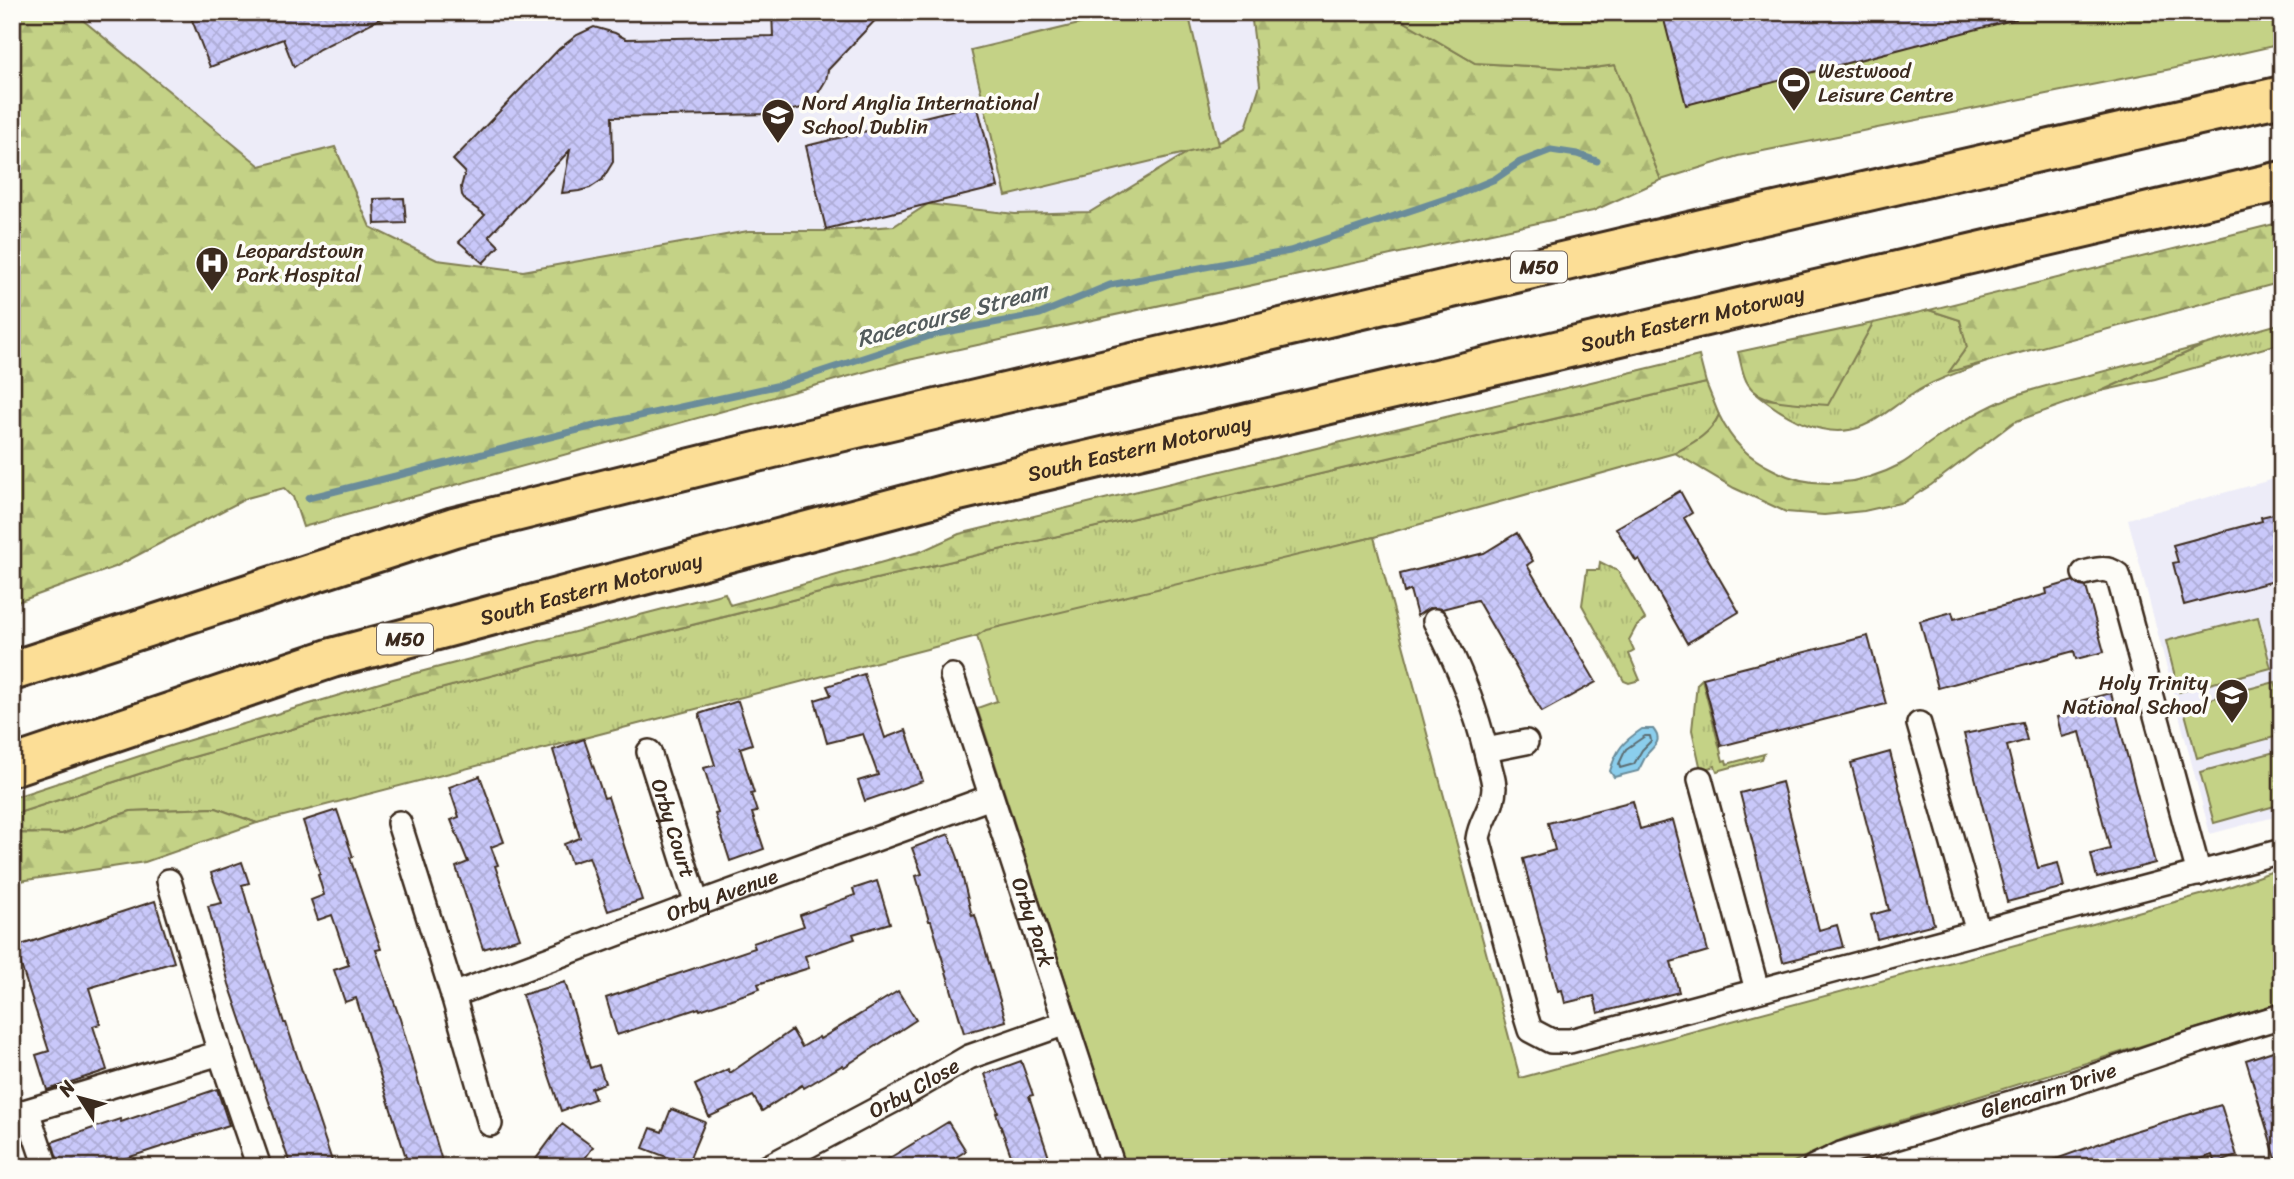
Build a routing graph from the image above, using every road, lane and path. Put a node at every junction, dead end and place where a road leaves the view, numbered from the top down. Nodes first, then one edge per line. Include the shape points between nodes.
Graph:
1 (2282, 96) edge
2 (2282, 181) edge
3 (2084, 573) dead end
4 (1435, 621) dead end
5 (12, 671) edge
6 (952, 676) dead end
7 (1919, 724) dead end
8 (1526, 742) dead end
9 (1486, 751) junction
10 (649, 752) dead end
11 (12, 766) edge
12 (1700, 779) dead end
13 (991, 797) junction
14 (399, 823) dead end
15 (2282, 851) edge
16 (2199, 874) junction
17 (169, 881) dead end
18 (697, 904) junction
19 (1978, 932) junction
20 (1757, 990) junction
21 (453, 995) junction
22 (2282, 1016) edge
23 (1066, 1023) junction
24 (220, 1053) junction
25 (489, 1124) dead end
26 (46, 1167) edge
27 (258, 1167) edge
28 (768, 1167) edge
29 (1113, 1167) edge
30 (1814, 1167) edge

1 - 5 highway, M50 via 797,442 454,527
2 - 11 highway, South Eastern Motorway / M50 via 958,491 332,658
3 - 16 street via 2102,569 2118,575
4 - 9 street via 1461,673
6 - 13 street, Orby Park
7 - 19 street
8 - 9 street
9 - 20 street via 1493,800 1478,839 1530,1030 1551,1041 1570,1041
10 - 18 street, Orby Court
12 - 20 street
13 - 18 street, Orby Avenue
13 - 23 street, Orby Park
14 - 21 street
15 - 16 street
16 - 19 street
17 - 24 street
18 - 21 street, Orby Avenue
19 - 20 street
21 - 25 street
22 - 30 street, Glencairn Drive via 1841,1154
23 - 28 street, Orby Close via 969,1056
23 - 29 street, Orby Park
24 - 26 street via 27,1111
24 - 27 street

